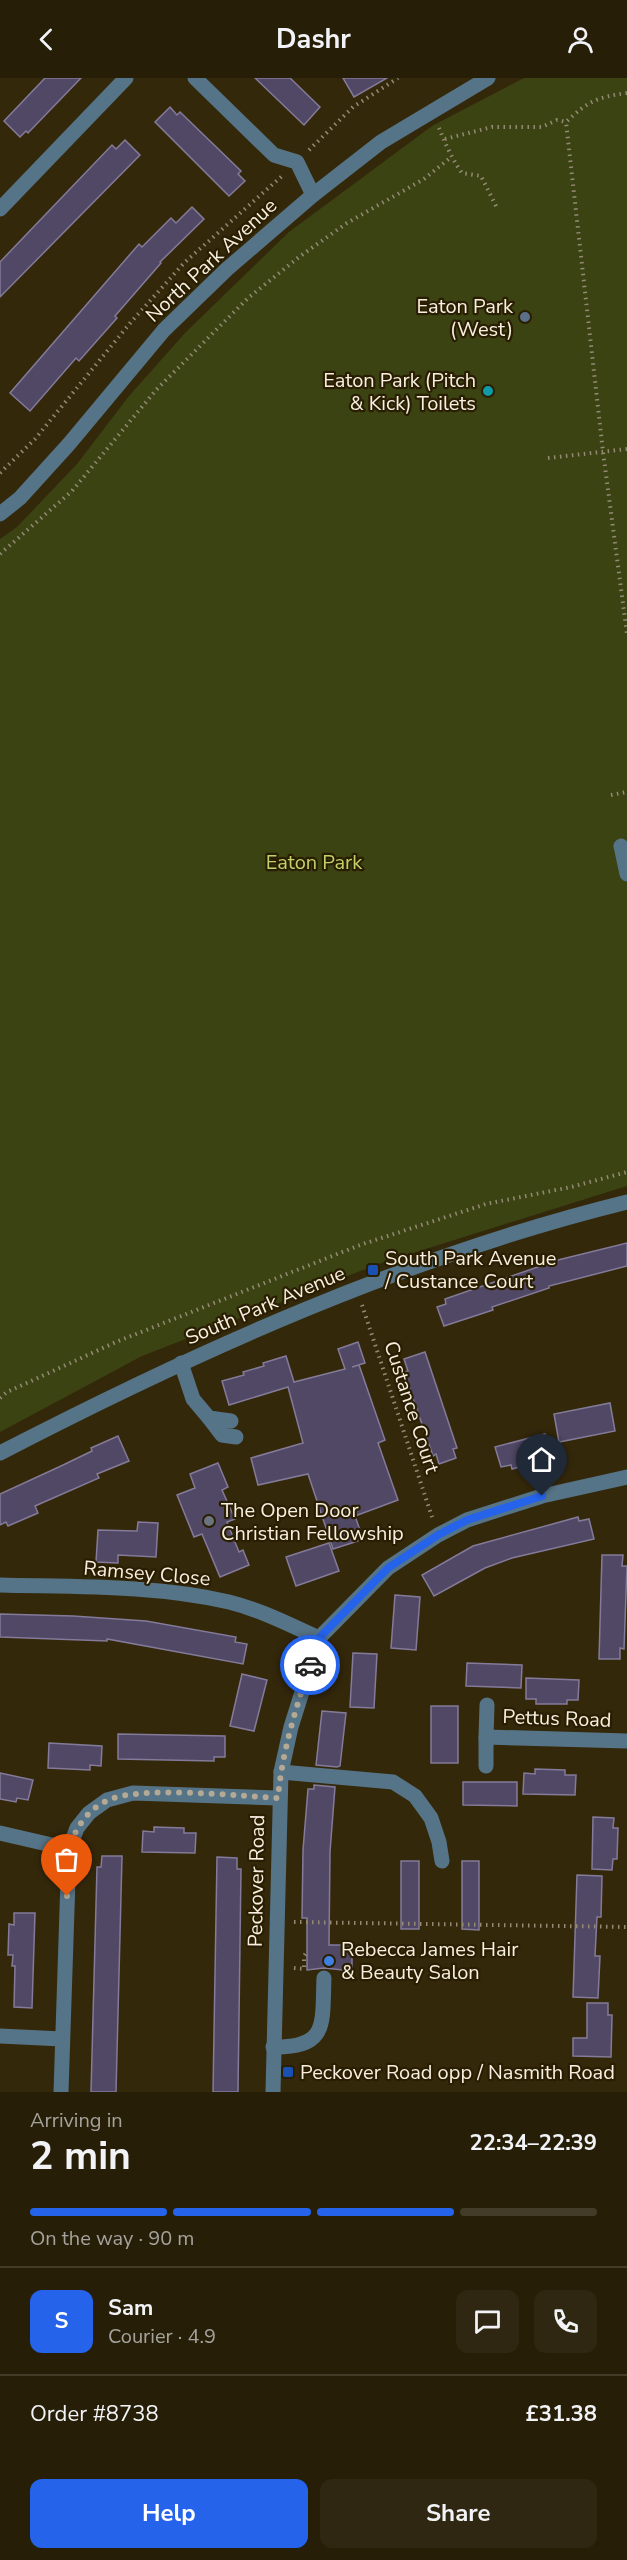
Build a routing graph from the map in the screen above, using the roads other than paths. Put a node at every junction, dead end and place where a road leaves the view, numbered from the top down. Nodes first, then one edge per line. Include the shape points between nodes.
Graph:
1 (126, 78) edge
2 (195, 78) edge
3 (488, 78) edge
4 (313, 195) junction
5 (0, 209) edge
6 (0, 514) edge
7 (621, 846) dead end
8 (627, 874) edge
9 (627, 1202) edge
10 (181, 1364) junction
11 (209, 1418) junction
12 (231, 1421) dead end
13 (224, 1439) dead end
14 (0, 1453) edge
15 (627, 1477) edge
16 (0, 1585) edge
17 (319, 1638) junction
18 (487, 1705) dead end
19 (486, 1737) junction
20 (627, 1742) edge
21 (486, 1766) dead end
22 (281, 1772) junction
23 (278, 1798) junction
24 (0, 1833) edge
25 (69, 1849) junction
26 (442, 1861) dead end
27 (324, 1978) dead end
28 (0, 2036) edge
29 (62, 2039) junction
30 (273, 2047) junction
31 (61, 2092) edge
32 (273, 2092) edge

1 - 5 street
2 - 4 street via 274,155 297,162
3 - 4 street, North Park Avenue via 381,142
4 - 6 street, North Park Avenue via 164,330 69,444 20,498
7 - 8 street
9 - 10 street, South Park Avenue via 493,1241 357,1289
10 - 11 street via 193,1399
10 - 14 street, South Park Avenue
11 - 12 street
11 - 13 street
15 - 17 street, Peckover Road via 504,1507 438,1535 388,1568
16 - 17 street, Ramsey Close via 197,1596 264,1613
17 - 22 street, Peckover Road
18 - 19 street, Pettus Road
19 - 20 street, Pettus Road
19 - 21 street, Pettus Road
22 - 23 street, Peckover Road
22 - 26 street via 393,1782 415,1796 431,1818
23 - 25 street via 133,1793 107,1800 89,1813 77,1828
23 - 30 street, Peckover Road
24 - 25 street
25 - 29 street
27 - 30 street via 319,2033 293,2047
28 - 29 street
29 - 31 street
30 - 32 street, Peckover Road

